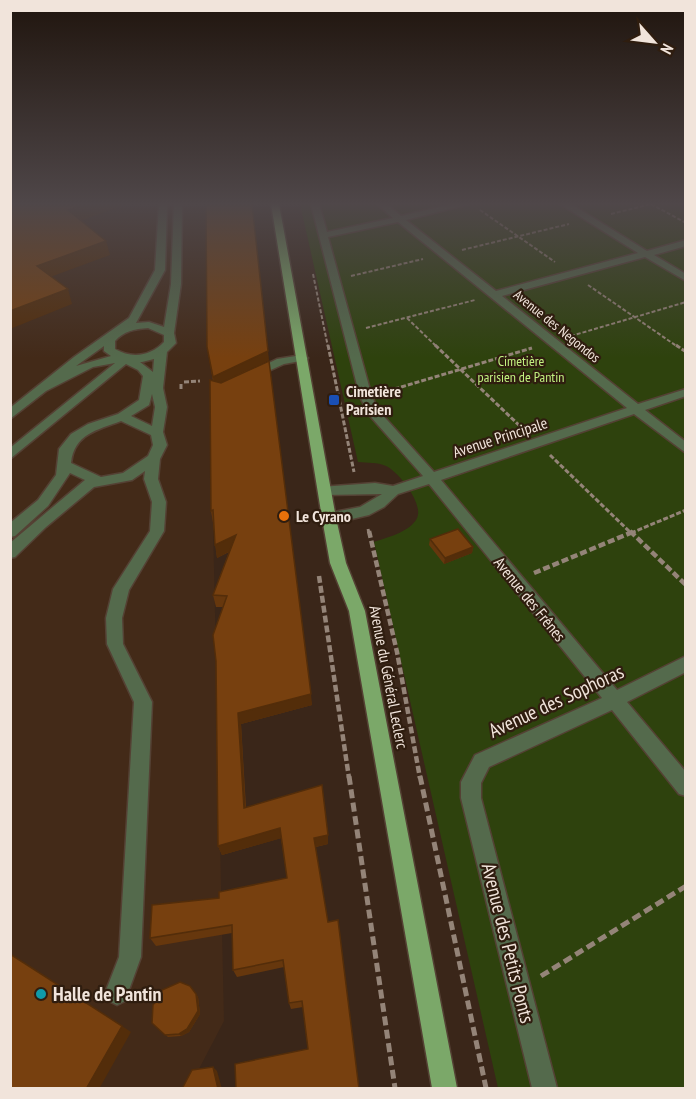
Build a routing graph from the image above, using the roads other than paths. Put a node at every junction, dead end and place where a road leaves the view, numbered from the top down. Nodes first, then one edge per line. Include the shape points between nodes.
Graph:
1 (159, 255) edge
2 (177, 255) edge
3 (284, 255) edge
4 (328, 255) edge
5 (447, 255) edge
6 (641, 255) edge
7 (648, 255) edge
8 (686, 278) edge
9 (494, 295) junction
10 (169, 333) junction
11 (114, 335) junction
12 (161, 352) junction
13 (125, 358) junction
14 (302, 358) junction
15 (239, 380) edge
16 (45, 388) junction
17 (686, 392) edge
18 (637, 410) junction
19 (10, 415) edge
20 (122, 417) junction
21 (157, 433) junction
22 (686, 449) edge
23 (10, 455) edge
24 (153, 459) junction
25 (64, 465) junction
26 (432, 478) junction
27 (98, 481) junction
28 (325, 490) junction
29 (393, 491) junction
30 (329, 518) junction
31 (10, 532) edge
32 (10, 553) edge
33 (686, 663) edge
34 (613, 701) junction
35 (686, 787) edge
36 (471, 798) joint
37 (117, 993) dead end
38 (445, 1089) edge
39 (545, 1089) edge

1 - 11 lane via 158,276 133,320
2 - 10 lane
3 - 14 main road, Avenue du Général Leclerc
4 - 26 lane, Avenue des Frênes via 366,398 374,413
5 - 9 lane, Avenue des Negondos
6 - 9 lane
7 - 8 lane
9 - 18 lane, Avenue des Negondos
10 - 11 lane via 149,325 129,327
10 - 12 lane via 170,343
11 - 13 lane via 109,340 110,351
11 - 16 lane
12 - 13 lane via 144,358
12 - 21 lane
13 - 16 lane via 84,366
13 - 20 lane via 149,376 145,402
13 - 23 lane
14 - 15 lane via 281,361
14 - 28 main road, Avenue du Général Leclerc
16 - 19 lane
17 - 18 lane, Avenue Principale
18 - 22 lane, Avenue des Negondos
18 - 26 lane, Avenue Principale
20 - 21 lane
20 - 25 lane via 76,437 66,449
21 - 24 lane via 160,446
24 - 27 lane via 127,477
24 - 37 lane via 151,479 159,502 157,531 121,589 114,618 116,644 143,702 130,957
25 - 27 lane
25 - 31 lane via 63,476 42,503
26 - 29 lane, Avenue Principale
26 - 34 lane, Avenue des Frênes
27 - 32 lane via 90,483
28 - 29 lane
28 - 30 main road, Avenue du Général Leclerc
29 - 30 lane, Avenue Principale via 379,506 364,513
30 - 38 main road, Avenue du Général Leclerc via 338,563 357,611
33 - 34 lane, Avenue des Sophoras
34 - 35 lane, Avenue des Frênes
34 - 36 lane, Avenue des Sophoras via 483,760 471,782
36 - 39 lane, Avenue des Petits Ponts

